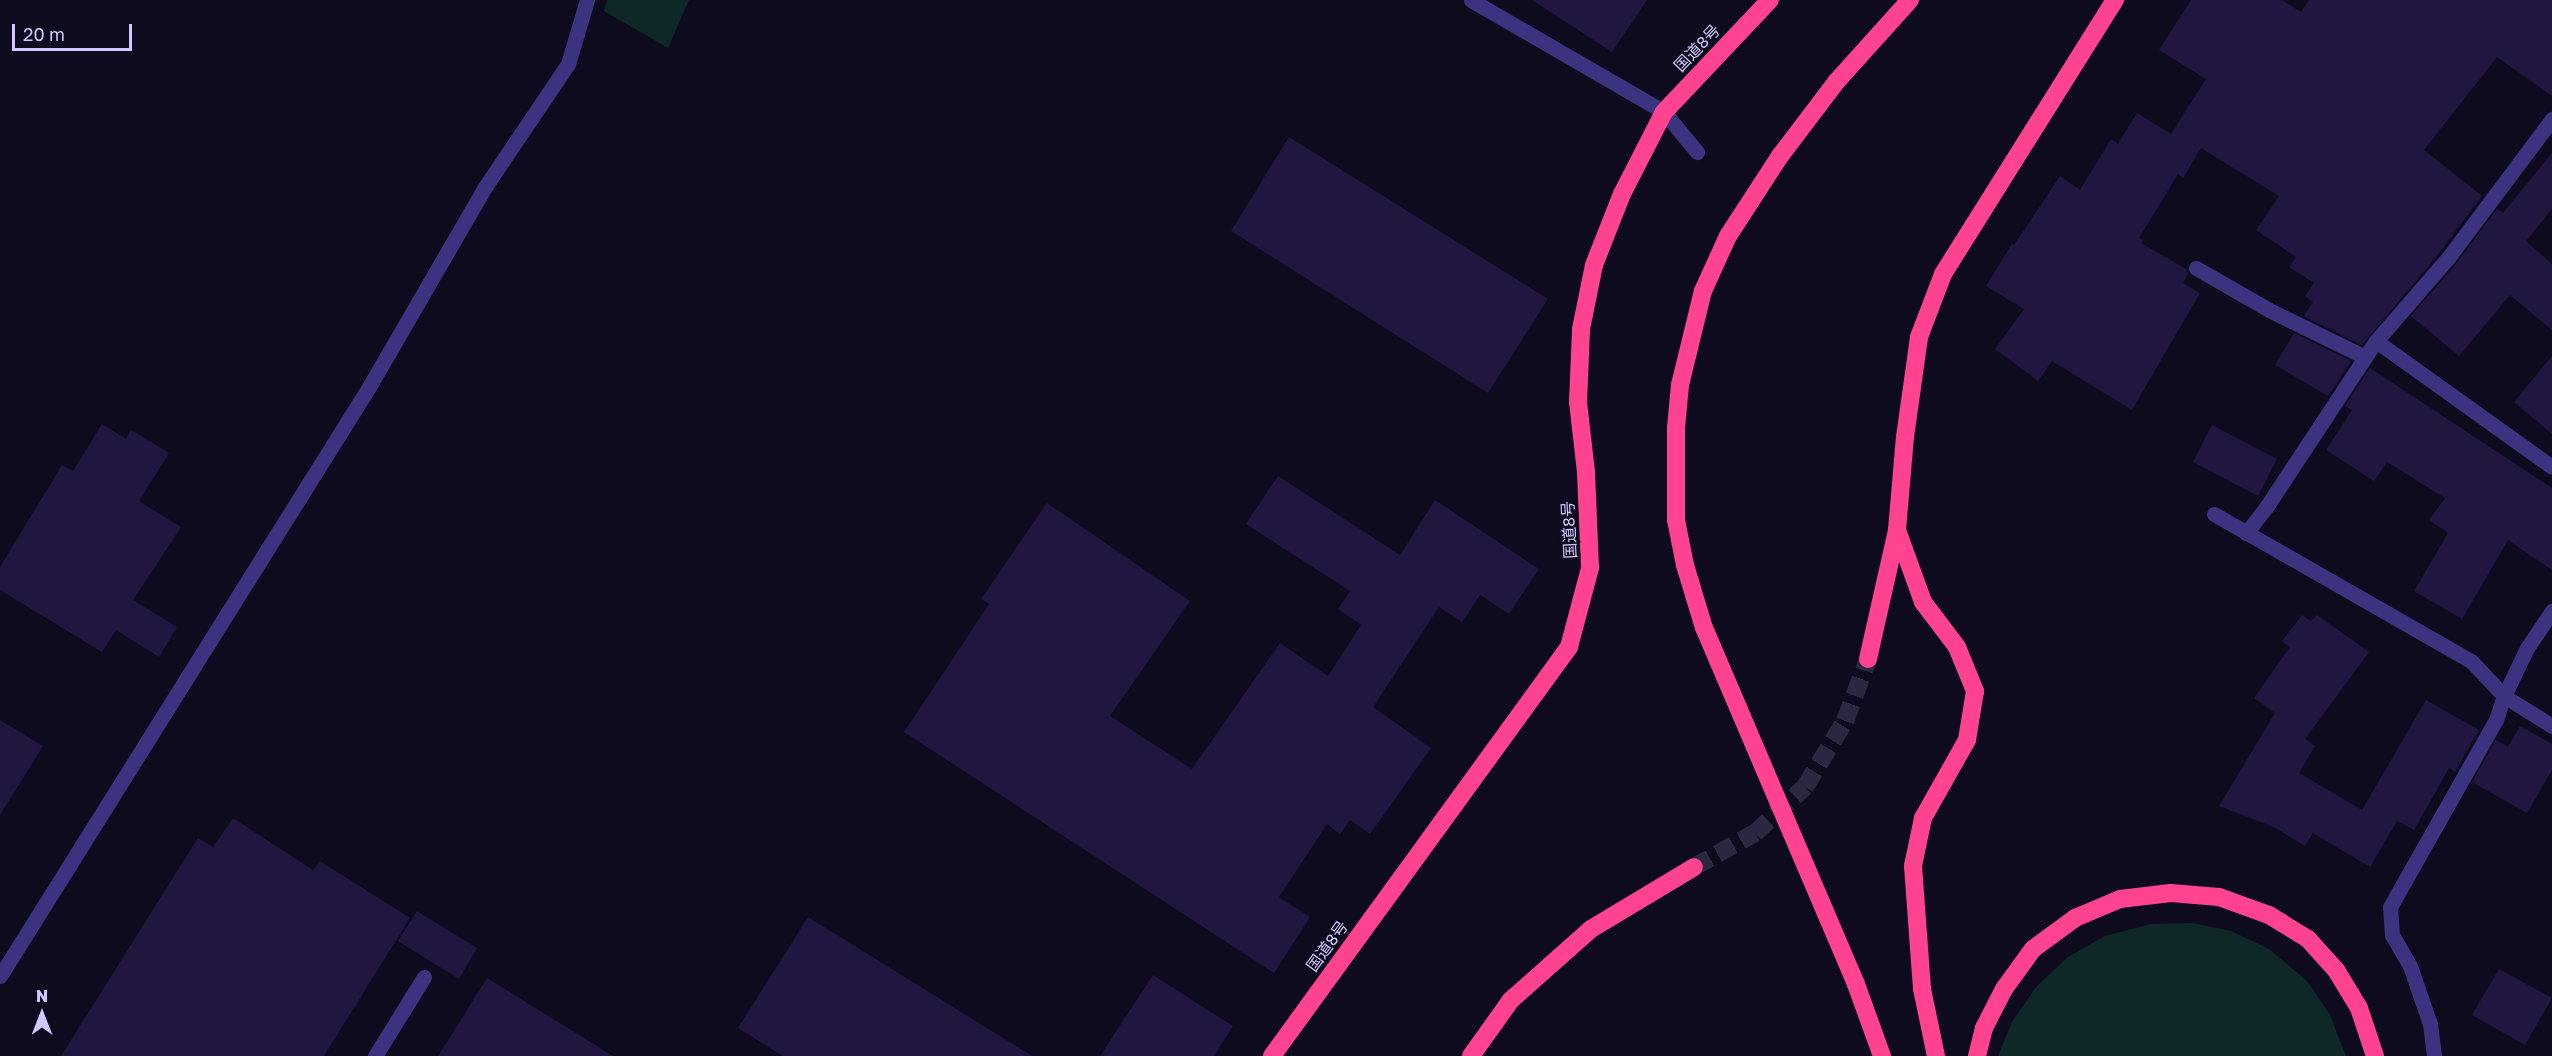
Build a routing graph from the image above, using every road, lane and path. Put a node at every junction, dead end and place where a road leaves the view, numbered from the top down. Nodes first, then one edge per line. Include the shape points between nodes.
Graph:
1 (587, 0) edge
2 (1472, 0) edge
3 (1770, 0) edge
4 (1910, 0) edge
5 (2115, 0) edge
6 (1664, 112) junction
7 (2552, 119) edge
8 (1697, 152) dead end
9 (2196, 268) dead end
10 (2376, 341) junction
11 (2365, 357) junction
12 (2552, 467) edge
13 (2214, 514) dead end
14 (1897, 530) junction
15 (2246, 533) junction
16 (2552, 611) edge
17 (1868, 659) tunnel mouth
18 (2504, 696) junction
19 (2552, 726) edge
20 (1694, 867) tunnel mouth
21 (0, 976) edge
22 (424, 977) dead end
23 (375, 1056) edge
24 (1272, 1056) edge
25 (1471, 1056) edge
26 (1882, 1056) edge
27 (1936, 1056) edge
28 (1977, 1056) edge
29 (2375, 1056) edge
30 (2434, 1056) edge

1 - 21 street via 568,64 485,187 369,387
2 - 6 street
3 - 6 highway, 国道8号
4 - 26 highway via 1837,81 1780,156 1728,236 1703,291 1680,385 1676,428 1676,520 1704,628 1856,984
5 - 14 highway via 1943,274 1919,337
6 - 8 street
6 - 24 highway, 国道8号 via 1622,194 1594,265 1581,329 1578,402 1590,568 1569,647
7 - 10 street via 2448,258
9 - 11 street via 2269,310
10 - 11 street
10 - 12 street
11 - 15 street
13 - 15 street
14 - 17 highway
14 - 27 highway via 1923,602 1958,647 1974,691 1967,740 1923,818 1913,866 1922,989
15 - 18 street via 2472,662
16 - 18 street via 2527,648
18 - 19 street
18 - 30 street via 2496,720 2390,907 2392,935 2410,966 2430,1024
20 - 25 highway via 1591,929 1511,1000
22 - 23 street
28 - 29 highway via 1984,1028 2004,989 2033,949 2074,918 2120,899 2171,893 2219,897 2269,915 2308,939 2336,970 2359,1008

